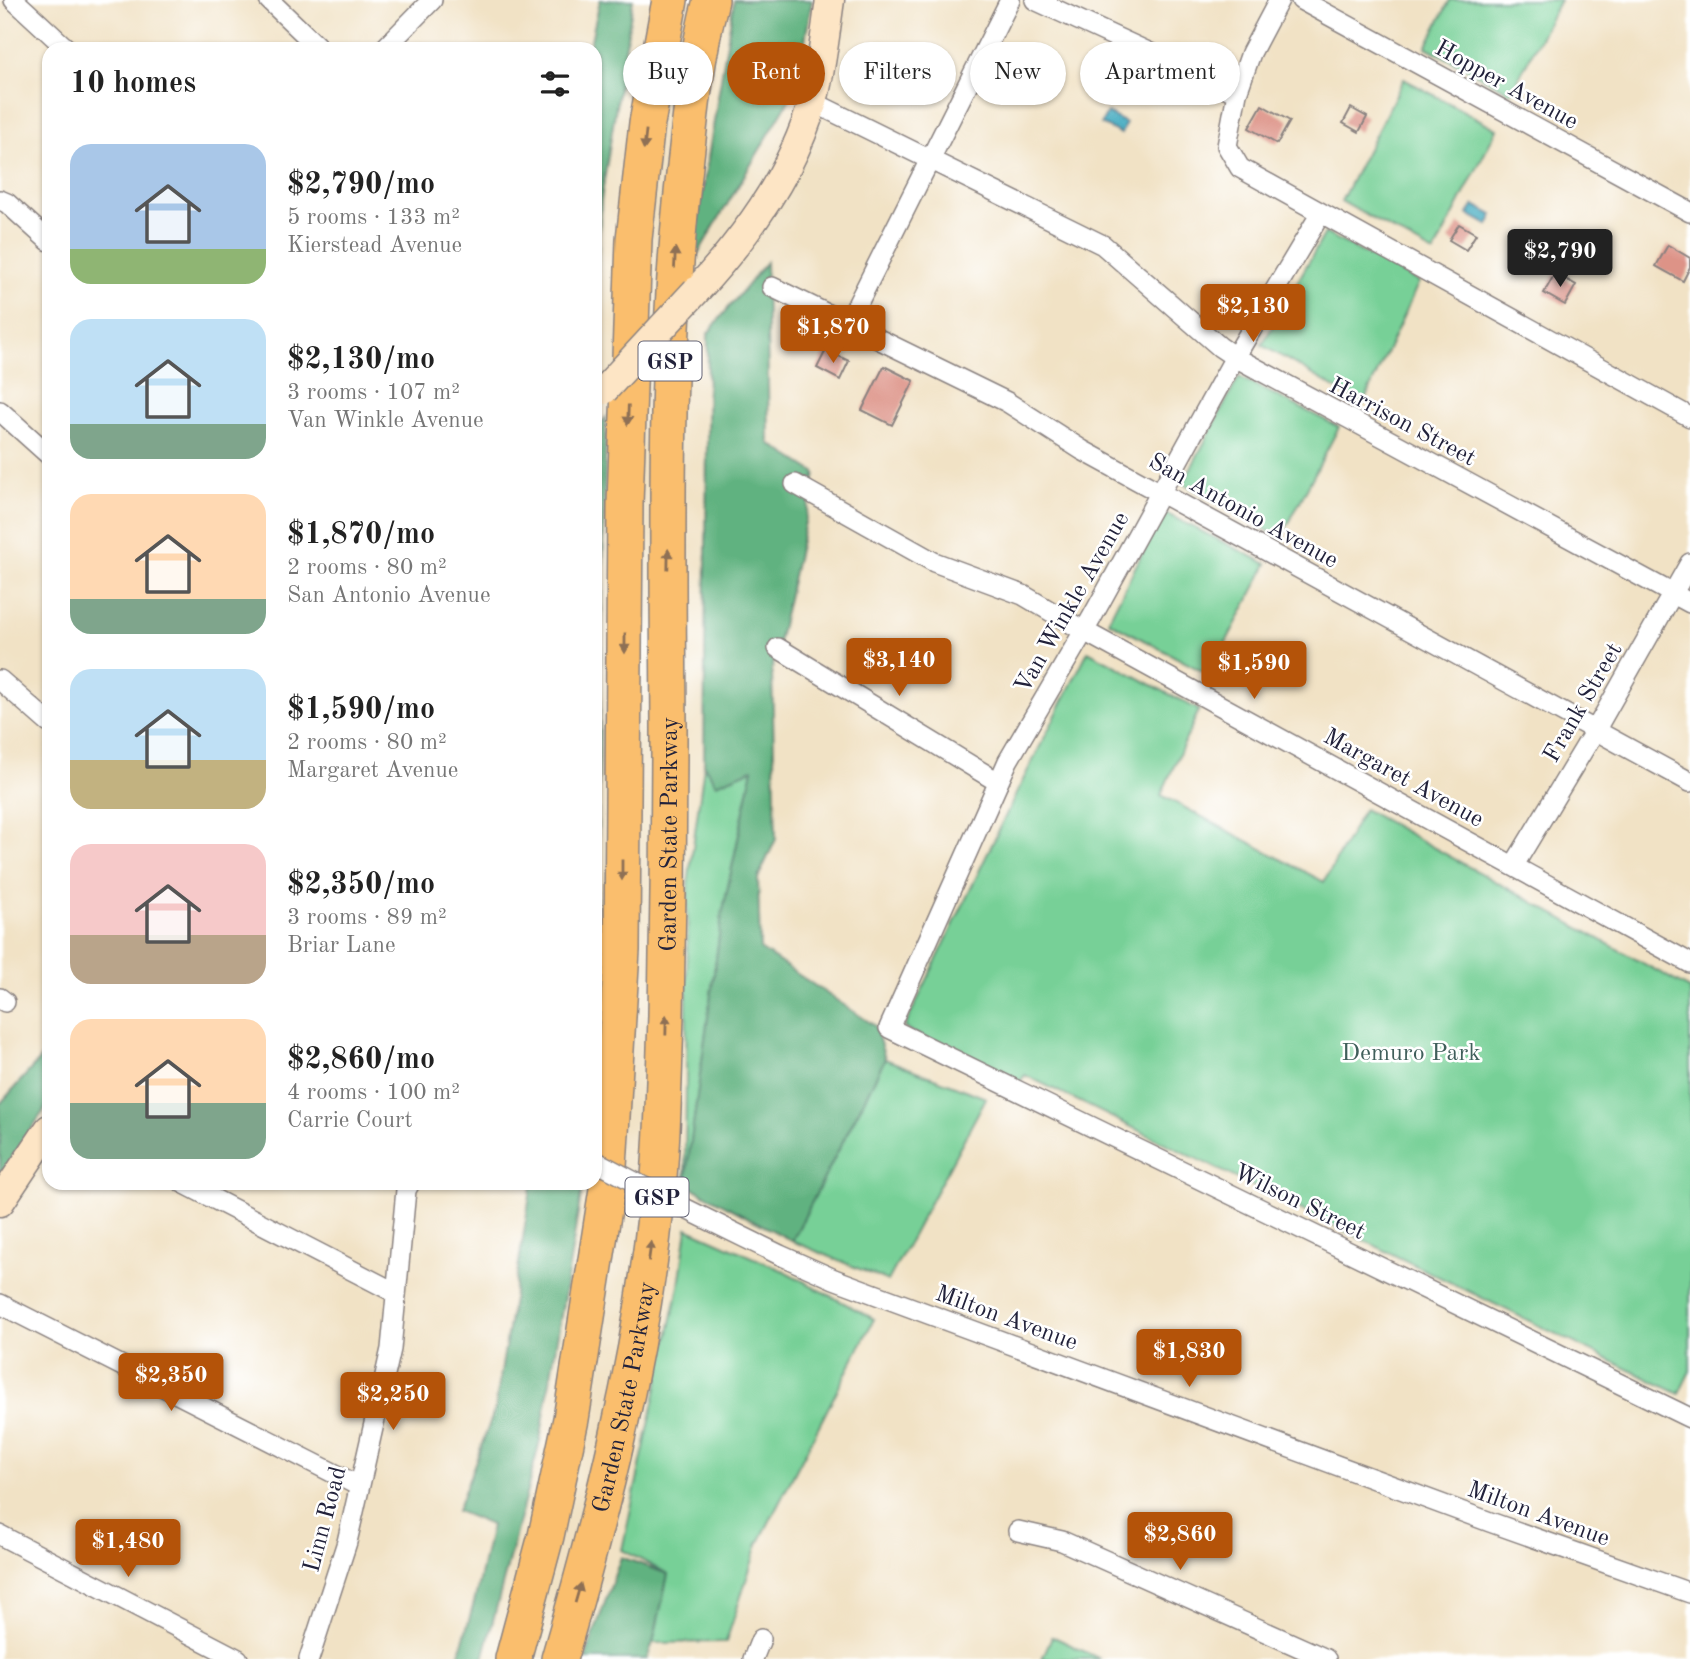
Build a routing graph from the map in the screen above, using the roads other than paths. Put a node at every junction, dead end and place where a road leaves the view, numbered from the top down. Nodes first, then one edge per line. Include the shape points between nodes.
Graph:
1 (14, 0) edge
2 (269, 0) edge
3 (432, 0) edge
4 (670, 0) edge
5 (711, 0) edge
6 (830, 0) edge
7 (1010, 0) edge
8 (1035, 0) edge
9 (1279, 0) edge
10 (1301, 0) edge
11 (59, 42) edge
12 (313, 42) edge
13 (391, 42) edge
14 (824, 42) edge
15 (1126, 42) edge
16 (1240, 84) edge
17 (812, 105) edge
18 (819, 105) edge
19 (1235, 105) edge
20 (929, 158) junction
21 (0, 200) edge
22 (1690, 212) edge
23 (1321, 213) junction
24 (42, 235) edge
25 (772, 287) dead end
26 (847, 325) junction
27 (1235, 357) junction
28 (602, 393) edge
29 (0, 411) edge
30 (1690, 416) edge
31 (42, 449) edge
32 (795, 484) dead end
33 (1161, 493) junction
34 (1690, 563) edge
35 (1681, 598) edge
36 (1084, 631) junction
37 (778, 648) dead end
38 (0, 680) edge
39 (42, 717) edge
40 (1596, 729) junction
41 (999, 782) junction
42 (1690, 782) edge
43 (1514, 865) junction
44 (1690, 963) edge
45 (889, 1028) joint
46 (42, 1139) edge
47 (602, 1165) edge
48 (197, 1190) edge
49 (406, 1190) edge
50 (0, 1202) edge
51 (396, 1293) junction
52 (0, 1304) edge
53 (1690, 1418) edge
54 (359, 1486) junction
55 (1018, 1531) dead end
56 (0, 1535) edge
57 (1690, 1593) edge
58 (761, 1639) dead end
59 (238, 1659) edge
60 (309, 1659) edge
61 (513, 1659) edge
62 (559, 1659) edge
63 (754, 1659) edge
64 (1326, 1659) edge

1 - 11 street
2 - 12 street
3 - 13 street
4 -> 61 highway, Garden State Parkway / GSP via 647,123 634,239 625,504 622,950 608,1183 570,1419 546,1536
62 -> 5 highway, Garden State Parkway / GSP via 618,1443 657,1206 667,963 670,365 675,247
6 - 14 main road
7 - 20 street
8 - 15 street
9 - 16 street
10 - 22 street, Hopper Avenue
17 - 28 main road, bridge via 797,143 729,256
18 - 20 street, Harrison Street
19 - 23 street via 1227,146 1240,168
20 - 26 street
20 - 27 street, Harrison Street via 1103,245
21 - 24 street
23 - 27 street, Van Winkle Avenue
23 - 30 street
25 - 26 street, San Antonio Avenue
26 - 33 street, San Antonio Avenue via 1007,402
27 - 33 street, Van Winkle Avenue
27 - 35 street, Harrison Street
29 - 31 street
32 - 36 street, Margaret Avenue via 933,562 1023,595
33 - 36 street, Van Winkle Avenue
33 - 40 street, San Antonio Avenue
34 - 35 street, Frank Street
35 - 40 street, Frank Street
36 - 41 street, Van Winkle Avenue
36 - 43 street, Margaret Avenue
37 - 41 street
38 - 39 street
40 - 42 street, San Antonio Avenue
40 - 43 street, Frank Street
41 - 45 street, Van Winkle Avenue
43 - 44 street, Margaret Avenue
45 - 53 street, Wilson Street
46 - 50 main road
47 - 57 street, Milton Avenue, bridge via 767,1250 834,1279
48 - 51 street
49 - 51 street, Linn Road
51 - 54 street, Linn Road via 391,1349
52 - 54 street
54 - 60 street, Linn Road
55 - 64 street via 1062,1541
56 - 59 street
58 - 63 street

